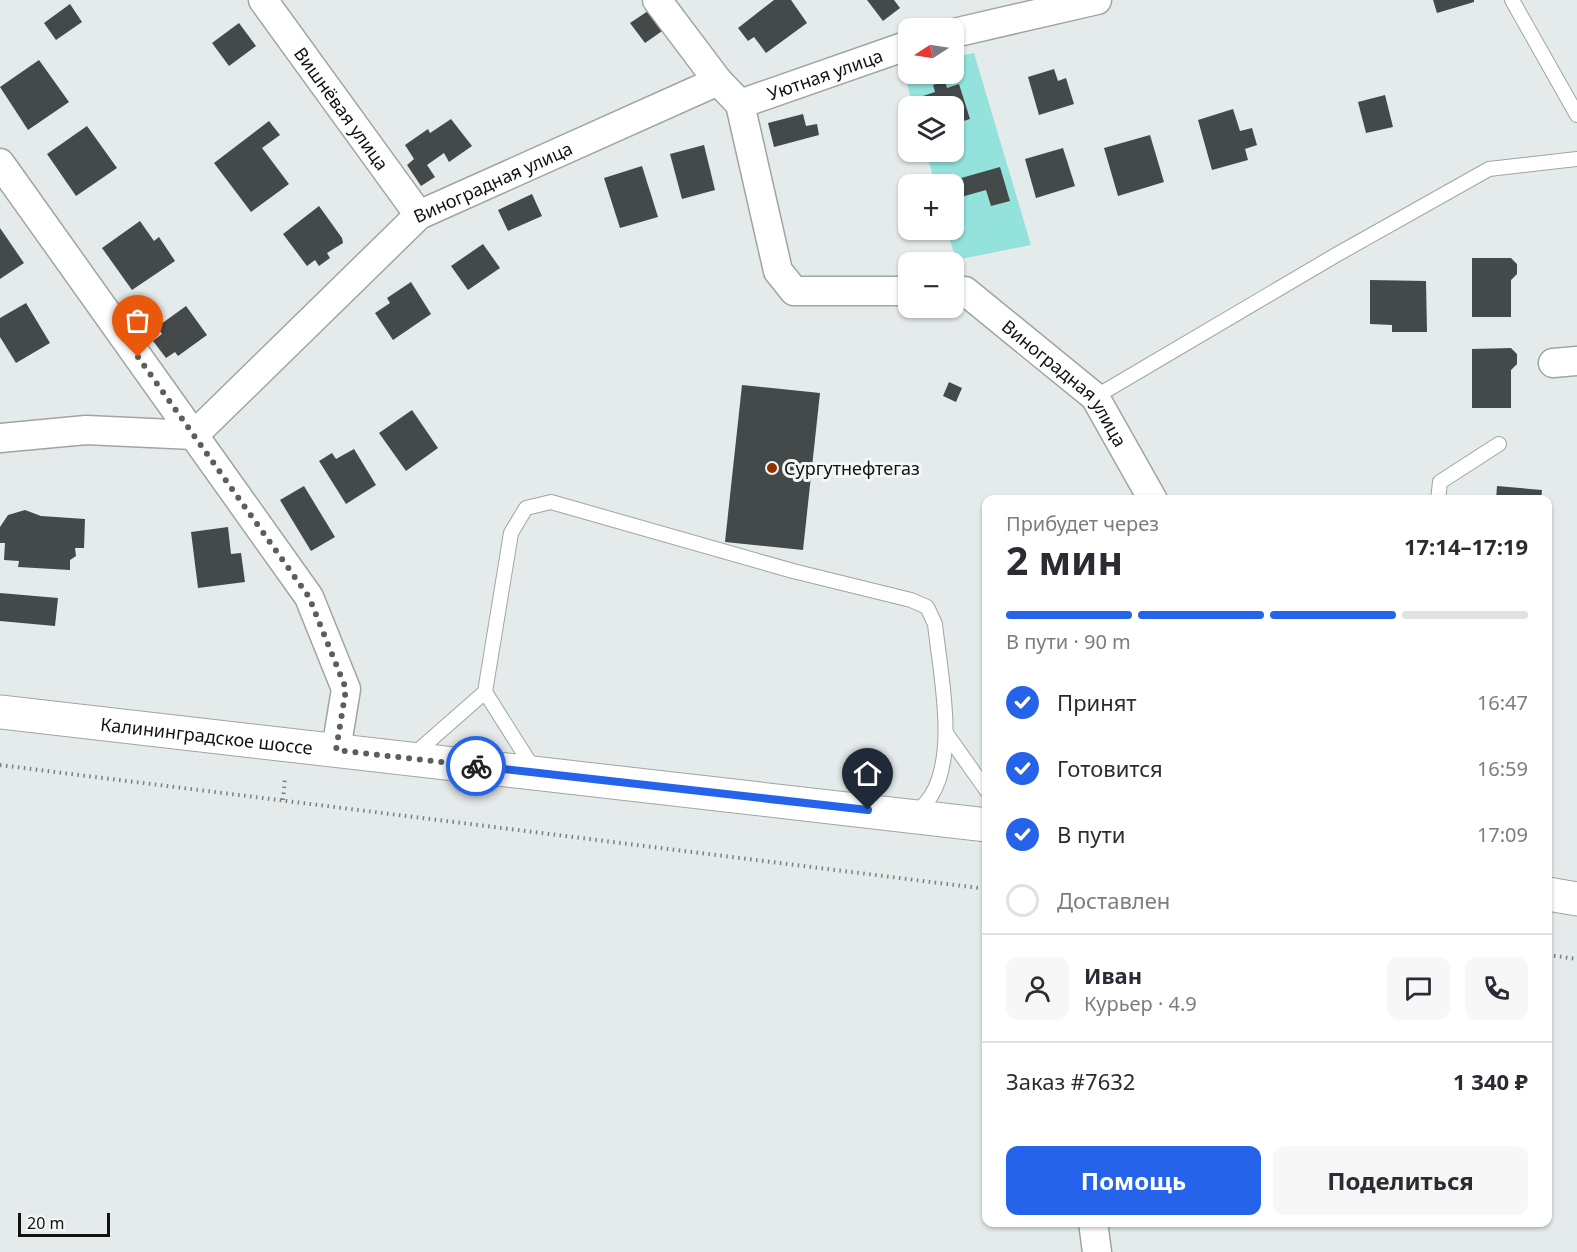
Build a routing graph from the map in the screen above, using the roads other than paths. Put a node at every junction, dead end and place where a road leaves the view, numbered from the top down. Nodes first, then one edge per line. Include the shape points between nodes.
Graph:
1 (263, 0) edge
2 (657, 0) edge
3 (1097, 0) edge
4 (1512, 0) edge
5 (1060, 4) edge
6 (964, 30) edge
7 (898, 49) edge
8 (718, 81) junction
9 (740, 104) junction
10 (1577, 115) edge
11 (1577, 159) edge
12 (0, 163) edge
13 (419, 215) junction
14 (898, 291) edge
15 (964, 291) edge
16 (1095, 397) junction
17 (194, 435) junction
18 (0, 438) edge
19 (1498, 444) dead end
20 (1150, 495) edge
21 (1439, 495) edge
22 (484, 692) junction
23 (0, 712) edge
24 (946, 734) junction
25 (336, 750) junction
26 (409, 759) junction
27 (536, 774) junction
28 (982, 784) edge
29 (915, 816) junction
30 (982, 824) edge
31 (1552, 895) edge
32 (1577, 899) edge
33 (1094, 1227) edge
34 (1097, 1252) edge

1 - 13 street, Вишнёвая улица
2 - 8 street
3 - 5 street
4 - 10 lane
5 - 6 street
7 - 9 street, Уютная улица
8 - 9 street
8 - 13 street, Виноградная улица
9 - 14 street via 778,271 794,291
11 - 16 lane via 1489,169
12 - 17 street
13 - 17 street, Виноградная улица
15 - 16 street, Виноградная улица
16 - 20 street, Виноградная улица
17 - 18 street via 86,430
17 - 25 street via 309,597 346,689
19 - 21 lane via 1440,482
22 - 24 lane via 511,533 526,508 551,502 927,607 935,624
22 - 26 lane
22 - 27 lane
23 - 25 main road, Калининградское шоссе
24 - 28 lane
24 - 29 lane via 942,768 932,795
25 - 26 main road, Калининградское шоссе
26 - 27 main road, Калининградское шоссе
27 - 29 main road, Калининградское шоссе
29 - 30 main road, Калининградское шоссе
31 - 32 main road
33 - 34 street

